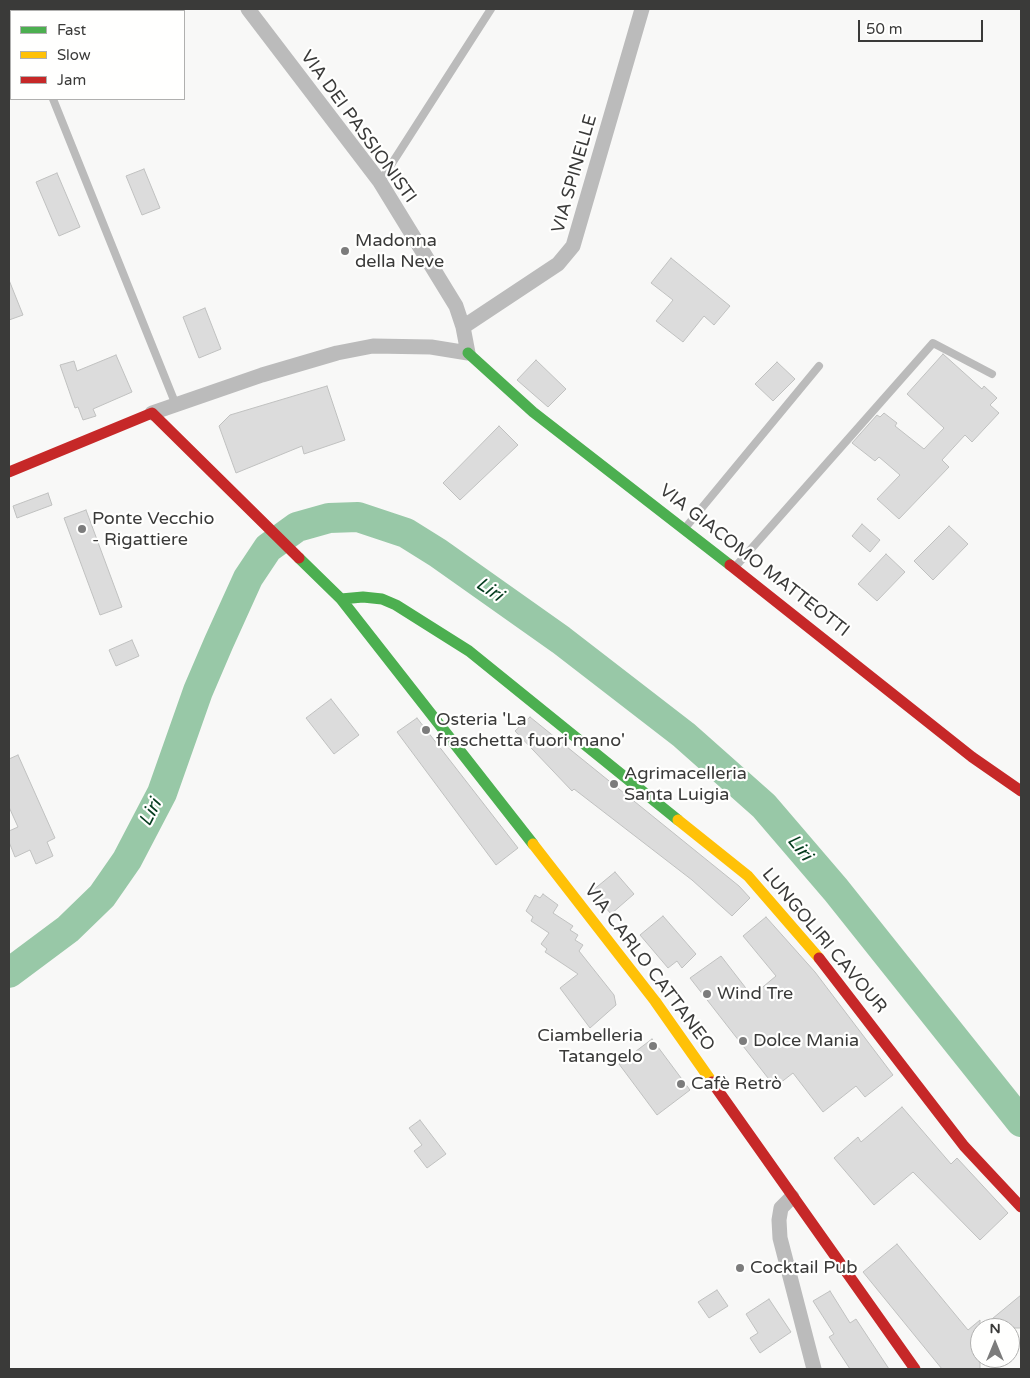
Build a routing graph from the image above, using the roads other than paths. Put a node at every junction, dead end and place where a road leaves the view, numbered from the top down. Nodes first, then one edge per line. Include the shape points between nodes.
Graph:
1 (248, 9) edge
2 (491, 9) edge
3 (642, 9) edge
4 (54, 100) edge
5 (380, 182) junction
6 (463, 327) junction
7 (468, 354) junction
8 (819, 366) dead end
9 (992, 374) dead end
10 (176, 405) junction
11 (152, 414) junction
12 (9, 472) edge
13 (685, 529) junction
14 (735, 568) junction
15 (340, 599) junction
16 (1021, 791) edge
17 (792, 1197) junction
18 (1021, 1207) edge
19 (814, 1369) edge
20 (915, 1369) edge

1 - 5 street, VIA DEI PASSIONISTI
2 - 5 lane
3 - 6 street, VIA SPINELLE via 573,246 558,264
4 - 10 lane
5 - 6 street, VIA DEI PASSIONISTI via 456,306
6 - 7 street, VIA DEI PASSIONISTI
7 - 10 street via 431,347 373,346 262,375
7 - 13 street, VIA GIACOMO MATTEOTTI via 534,412
8 - 13 lane
9 - 14 lane via 933,343
10 - 11 street
11 - 12 street
11 - 15 street, VIA CARLO CATTANEO
13 - 14 street, VIA GIACOMO MATTEOTTI
14 - 16 street, VIA GIACOMO MATTEOTTI via 972,757
15 - 17 street, VIA CARLO CATTANEO via 655,1001
15 - 18 street, LUNGOLIRI CAVOUR via 363,597 396,604 469,651 748,876 825,964 964,1146
17 - 19 street via 781,1208 778,1220 780,1238
17 - 20 street, VIA CARLO CATTANEO

